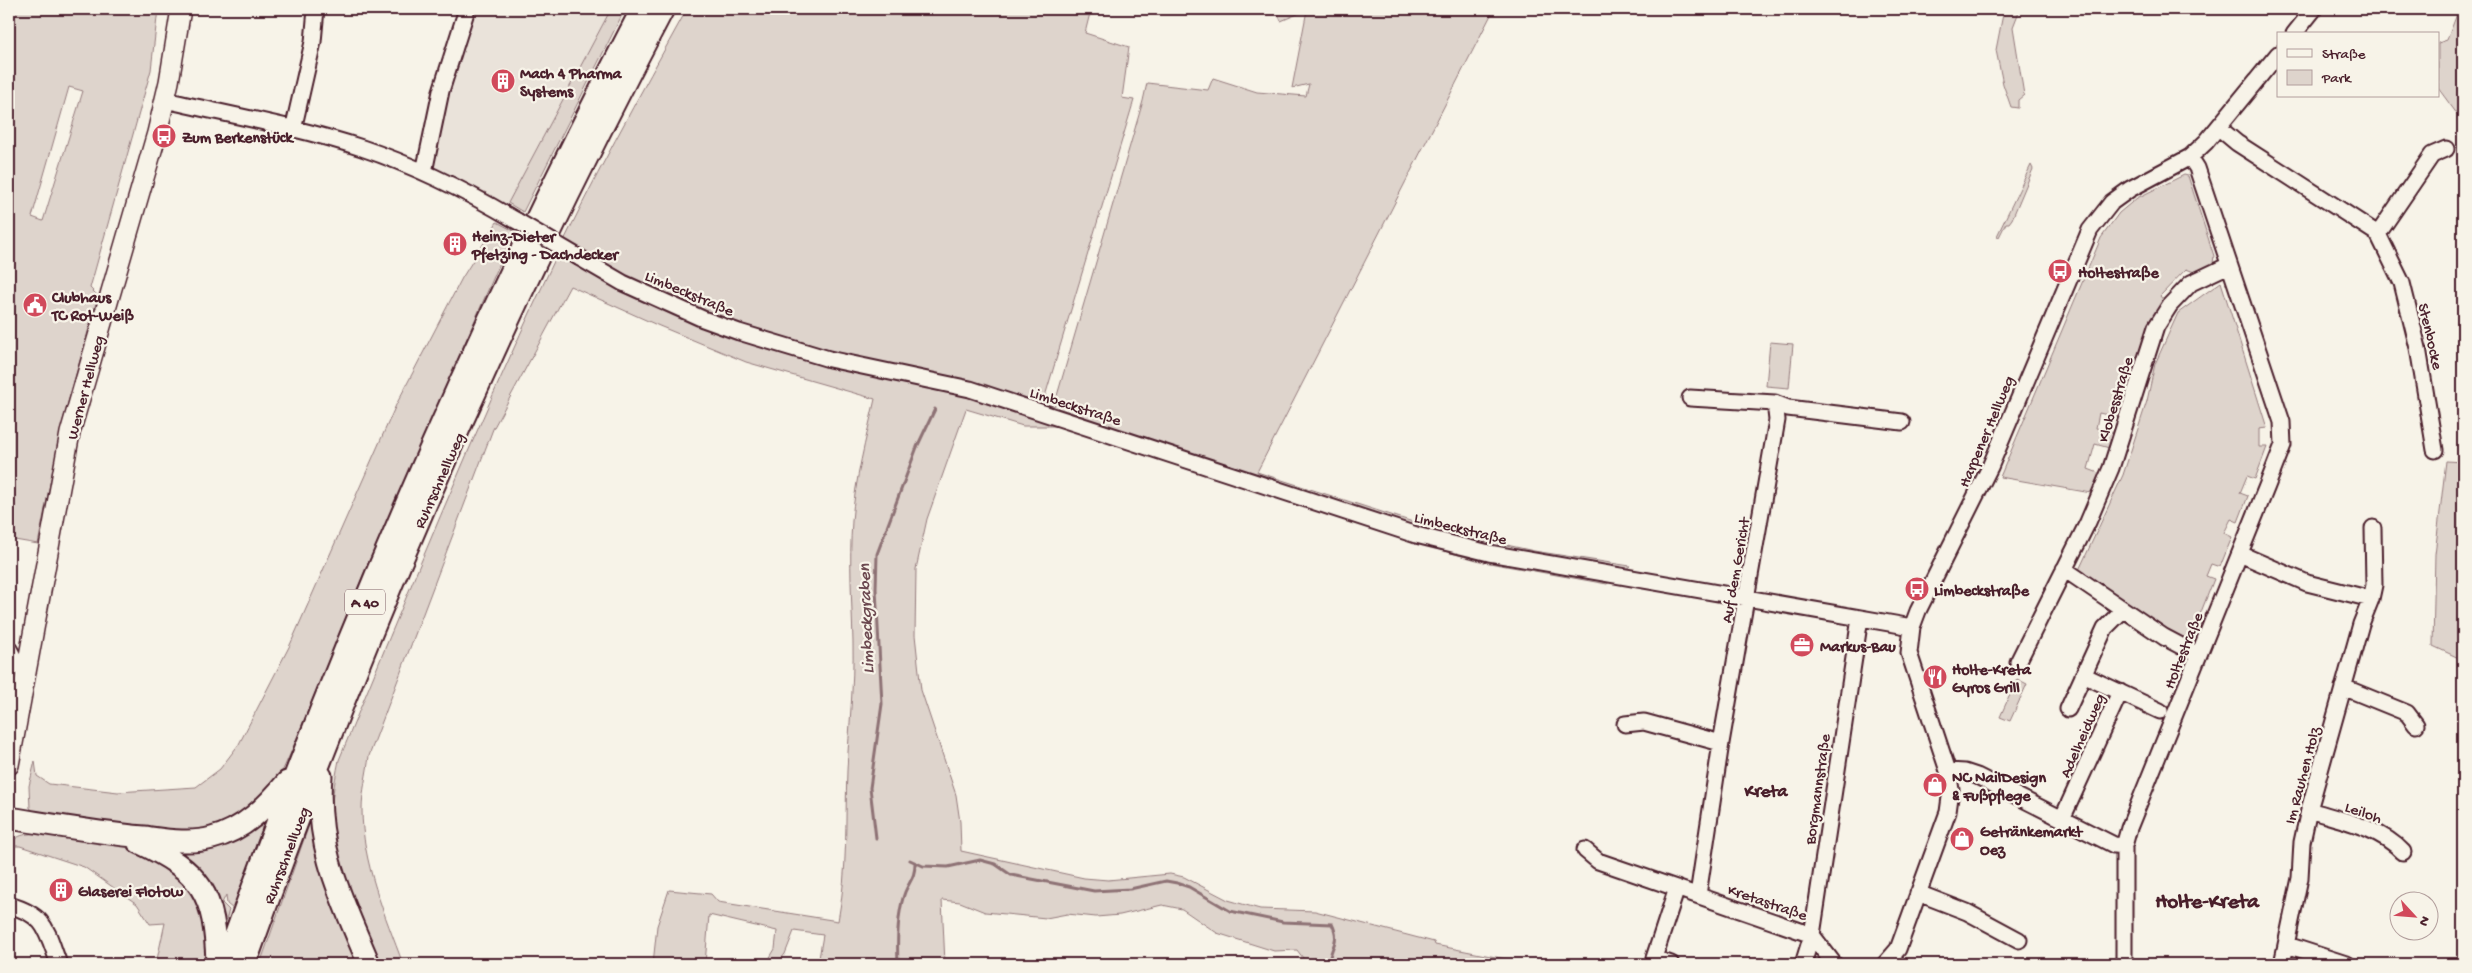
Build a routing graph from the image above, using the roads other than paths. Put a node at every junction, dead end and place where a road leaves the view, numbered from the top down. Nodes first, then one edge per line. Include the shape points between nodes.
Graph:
1 (181, 9) edge
2 (316, 9) edge
3 (467, 9) edge
4 (642, 9) edge
5 (663, 9) edge
6 (2314, 9) edge
7 (2296, 32) edge
8 (2277, 55) edge
9 (165, 100) junction
10 (2219, 128) junction
11 (293, 130) junction
12 (2446, 148) dead end
13 (2190, 157) junction
14 (424, 172) junction
15 (2378, 234) junction
16 (2229, 265) junction
17 (1690, 398) dead end
18 (1775, 403) junction
19 (1902, 422) dead end
20 (2435, 450) dead end
21 (2373, 528) dead end
22 (2240, 554) junction
23 (2064, 569) junction
24 (1747, 599) junction
25 (2372, 599) junction
26 (2124, 610) junction
27 (1860, 618) junction
28 (1912, 627) junction
29 (9, 649) edge
30 (2198, 655) junction
31 (2018, 662) dead end
32 (26, 669) junction
33 (2083, 676) junction
34 (2343, 687) junction
35 (2120, 692) junction
36 (2068, 710) dead end
37 (2160, 711) dead end
38 (1625, 724) dead end
39 (2416, 726) dead end
40 (330, 737) junction
41 (1721, 743) junction
42 (305, 752) junction
43 (9, 765) edge
44 (1948, 771) junction
45 (2309, 810) junction
46 (9, 818) edge
47 (2062, 819) junction
48 (124, 835) junction
49 (2124, 846) junction
50 (1585, 850) dead end
51 (2403, 852) dead end
52 (1677, 888) junction
53 (1918, 894) junction
54 (1698, 895) junction
55 (9, 905) edge
56 (1812, 934) junction
57 (2020, 940) dead end
58 (2287, 945) junction
59 (59, 964) edge
60 (217, 964) edge
61 (226, 964) edge
62 (244, 964) edge
63 (369, 964) edge
64 (1671, 964) edge
65 (1803, 964) edge
66 (1834, 964) edge
67 (1886, 964) edge
68 (2124, 964) edge
69 (2282, 964) edge
70 (2346, 964) edge

1 - 9 main road, Werner Hellweg
2 - 11 street via 313,42
3 - 14 street via 441,92
4 - 42 highway, Ruhrschnellweg / A 40 via 466,368 396,528
5 - 40 highway, Ruhrschnellweg / A 40 via 500,342
6 - 7 street
8 - 10 street, Harpener Hellweg
9 - 11 street
9 - 32 main road, Werner Hellweg via 70,433
10 - 13 street, Harpener Hellweg
10 - 15 street
11 - 14 street via 362,148
12 - 15 street via 2432,155
13 - 16 street, Holtestraße via 2197,168
13 - 28 street, Harpener Hellweg via 2112,202 2090,230 1990,467
14 - 24 street, Limbeckstraße, bridge via 632,287 739,332 829,358 970,389 1416,535 1489,553
15 - 20 street, Stenbocke via 2402,283 2418,348
16 - 22 street, Holtestraße via 2282,422 2284,438
16 - 23 street, Klobesstraße via 2191,283 2170,305 2156,328 2113,464
17 - 18 street
18 - 19 street via 1788,408
18 - 24 street, Auf dem Gericht via 1777,420
21 - 25 street, Im Rauhen Holz
22 - 25 street via 2307,582
22 - 30 street, Holtestraße
23 - 26 street
23 - 31 street, Klobesstraße
24 - 27 street, Limbeckstraße
24 - 41 street, Auf dem Gericht
25 - 34 street, Im Rauhen Holz via 2361,624
26 - 30 street
26 - 33 street, Adelheidweg via 2105,628
27 - 28 street, Limbeckstraße
27 - 56 street, Borgmannstraße
28 - 44 street, Harpener Hellweg via 1909,641 1911,663
29 - 32 street via 19,667
30 - 49 street, Holtestraße via 2137,805
32 - 43 main road, Werner Hellweg
33 - 35 street, Adelheidweg
33 - 36 street, Adelheidweg
34 - 39 street via 2407,712
34 - 45 street, Im Rauhen Holz
35 - 37 street, Adelheidweg
35 - 47 street, Adelheidweg
38 - 41 street via 1644,722
40 - 62 highway, Ruhrschnellweg / A 40
40 - 63 highway via 321,774 322,833 330,868
41 - 54 street, Auf dem Gericht
42 - 48 highway via 294,773 274,798 236,829 213,838 191,841
42 - 61 highway, Ruhrschnellweg / A 40
44 - 47 street via 1976,776
44 - 53 street, Harpener Hellweg via 1952,790 1949,805
45 - 51 street, Leiloh via 2391,839
45 - 58 street, Im Rauhen Holz
46 - 48 highway
47 - 49 street via 2114,845
48 - 60 highway via 170,857 197,882 212,920
49 - 68 street, Holtestraße
50 - 52 street, Kretastraße via 1598,861
52 - 54 street, Kretastraße
52 - 64 street via 1654,958
53 - 57 street via 1967,912
53 - 67 street, Harpener Hellweg via 1898,948
54 - 56 street, Kretastraße
55 - 59 street via 28,910 45,926
56 - 65 street, Borgmannstraße
56 - 66 street, Kretastraße
58 - 69 street, Im Rauhen Holz
58 - 70 street

